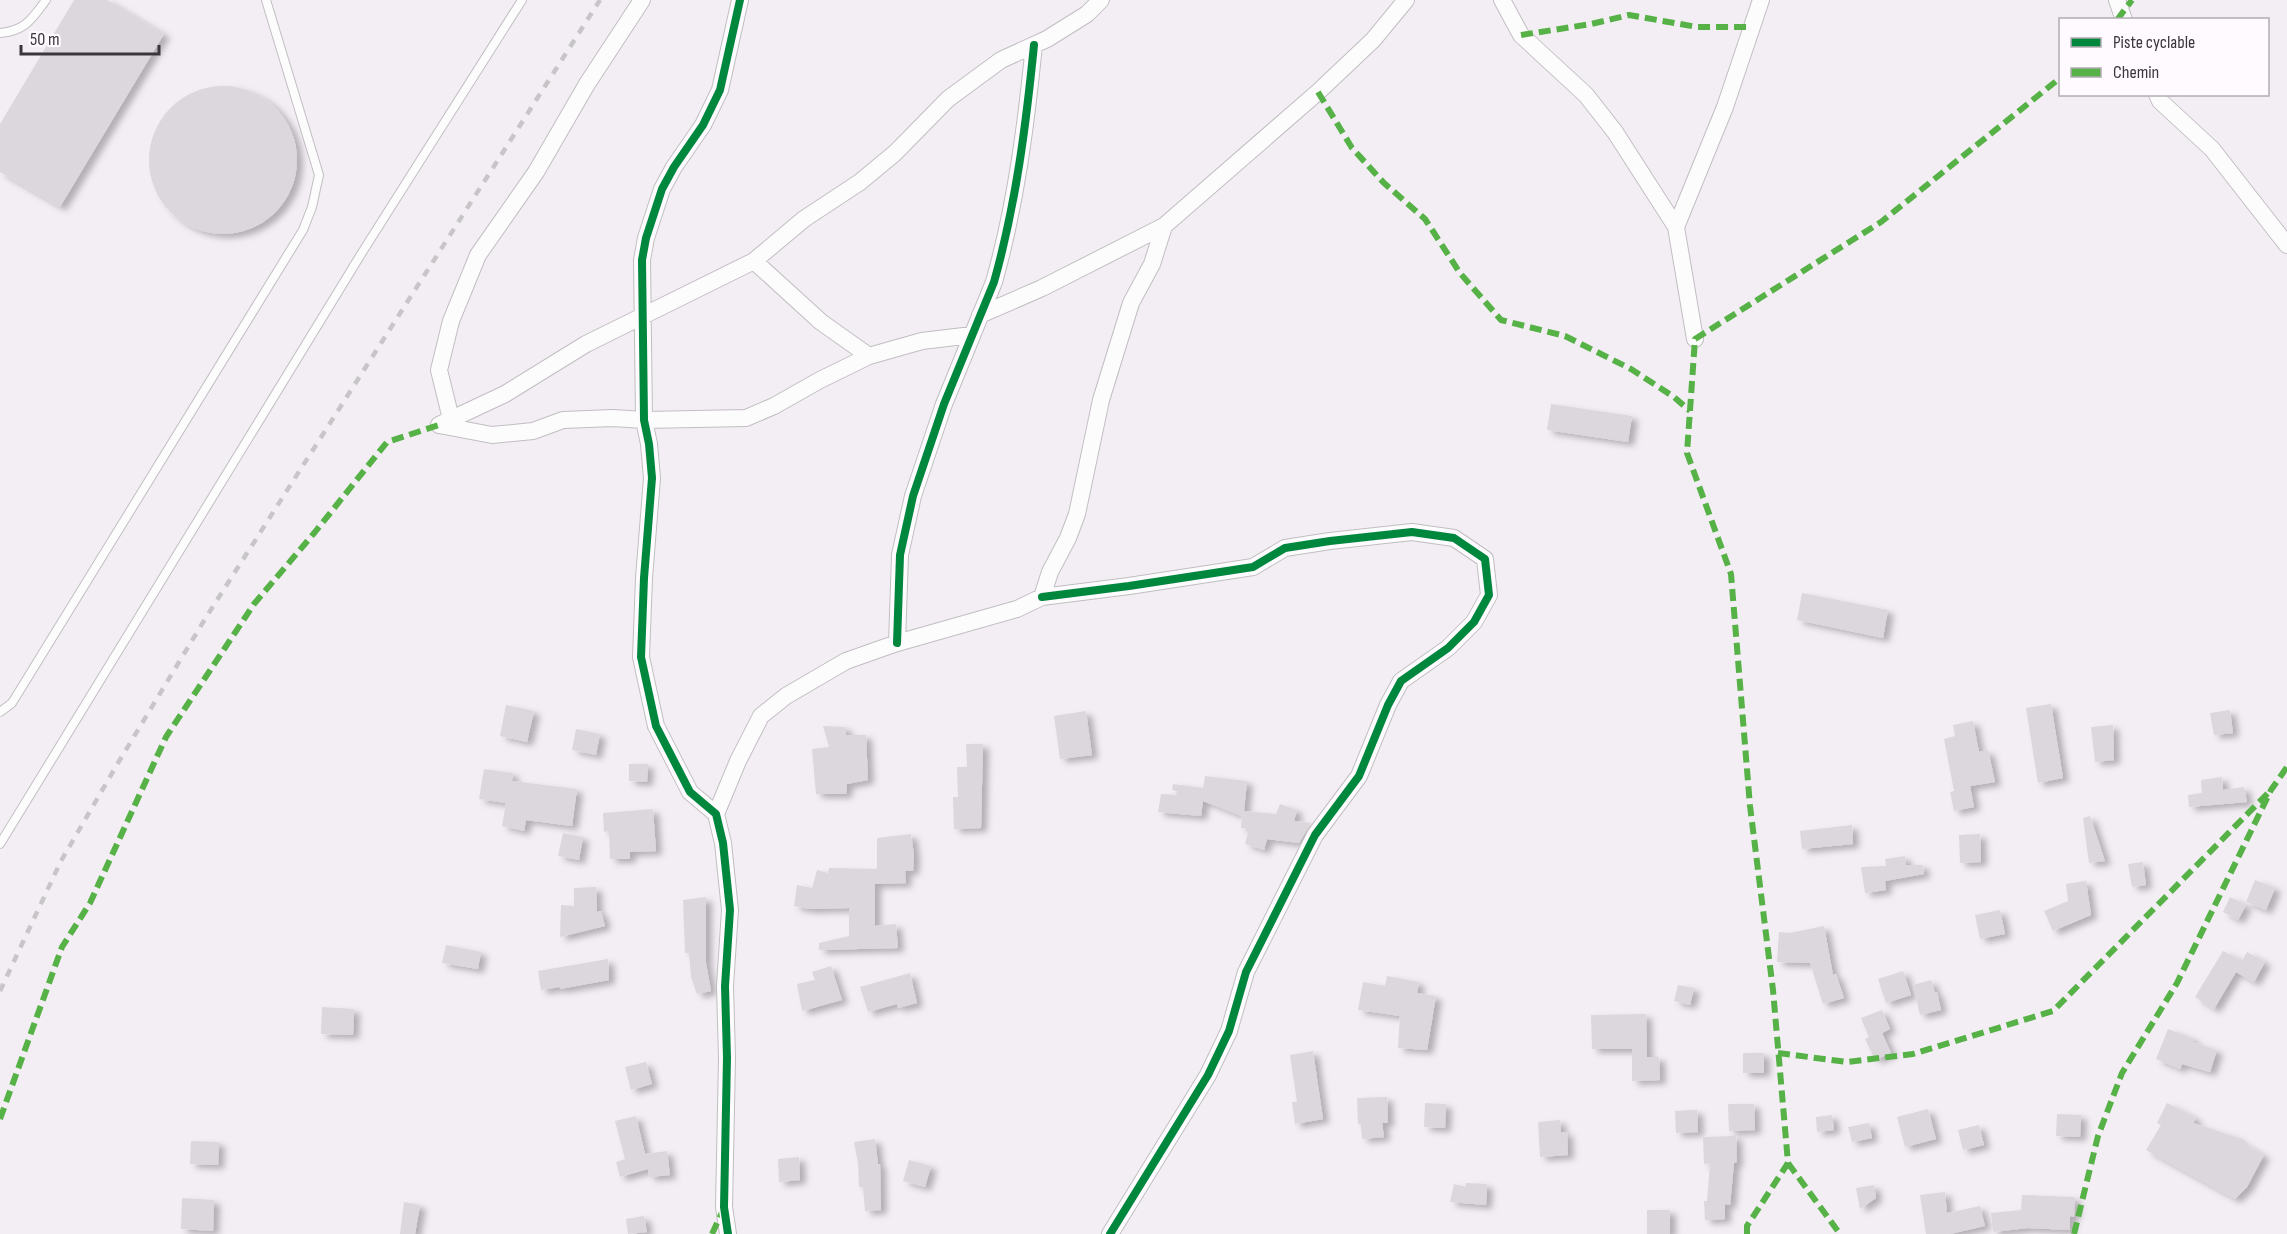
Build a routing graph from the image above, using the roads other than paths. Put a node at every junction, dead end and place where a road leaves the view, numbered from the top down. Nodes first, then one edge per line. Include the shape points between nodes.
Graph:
1 (46, 0) edge
2 (266, 0) edge
3 (522, 0) edge
4 (642, 0) edge
5 (740, 0) edge
6 (1101, 0) edge
7 (1406, 0) edge
8 (1502, 0) edge
9 (1761, 0) edge
10 (2117, 0) edge
11 (2123, 18) edge
12 (0, 33) edge
13 (1034, 45) junction
14 (2158, 96) edge
15 (1164, 226) junction
16 (1676, 227) junction
17 (2287, 245) edge
18 (754, 261) junction
19 (644, 314) junction
20 (980, 315) junction
21 (972, 335) junction
22 (1695, 339) dead end
23 (869, 356) junction
24 (451, 420) junction
25 (644, 420) junction
26 (1042, 597) junction
27 (897, 643) junction
28 (0, 712) edge
29 (716, 814) junction
30 (0, 844) edge
31 (728, 1234) edge
32 (1110, 1234) edge

1 - 12 lane via 28,24
2 - 28 lane via 319,175 312,207 303,230 12,703
3 - 30 lane via 363,251
4 - 24 street via 536,172 478,255 451,321 439,370
5 - 19 street via 720,90 703,125 662,189 646,238 642,260
6 - 13 street via 1087,14
7 - 15 street via 1373,40 1318,92
8 - 16 street via 1521,35 1587,95
9 - 16 street via 1725,107
10 - 11 street
13 - 18 street via 1001,60 948,99 895,153
13 - 20 street via 1010,220 994,282
14 - 17 street via 2212,149
15 - 20 street
15 - 26 street via 1152,264 1131,303 1101,400 1077,514
16 - 22 street
18 - 19 street
18 - 23 street via 821,322
19 - 24 street via 505,394
19 - 25 street
20 - 21 street
21 - 23 street via 922,341
21 - 27 street via 913,496 900,555
23 - 25 street via 746,418
24 - 25 street via 439,425 492,435 532,431 563,420
25 - 29 street via 652,478 641,657 656,726 690,792
26 - 27 street via 1017,609
26 - 32 street via 1253,567 1285,548 1412,532 1454,538 1485,559 1489,595 1474,622 1448,648 1401,681 1359,776 1315,835 1246,972 1229,1030 1208,1075
27 - 29 street via 846,661 786,696 761,716
29 - 31 street via 723,843 729,910 724,1208

